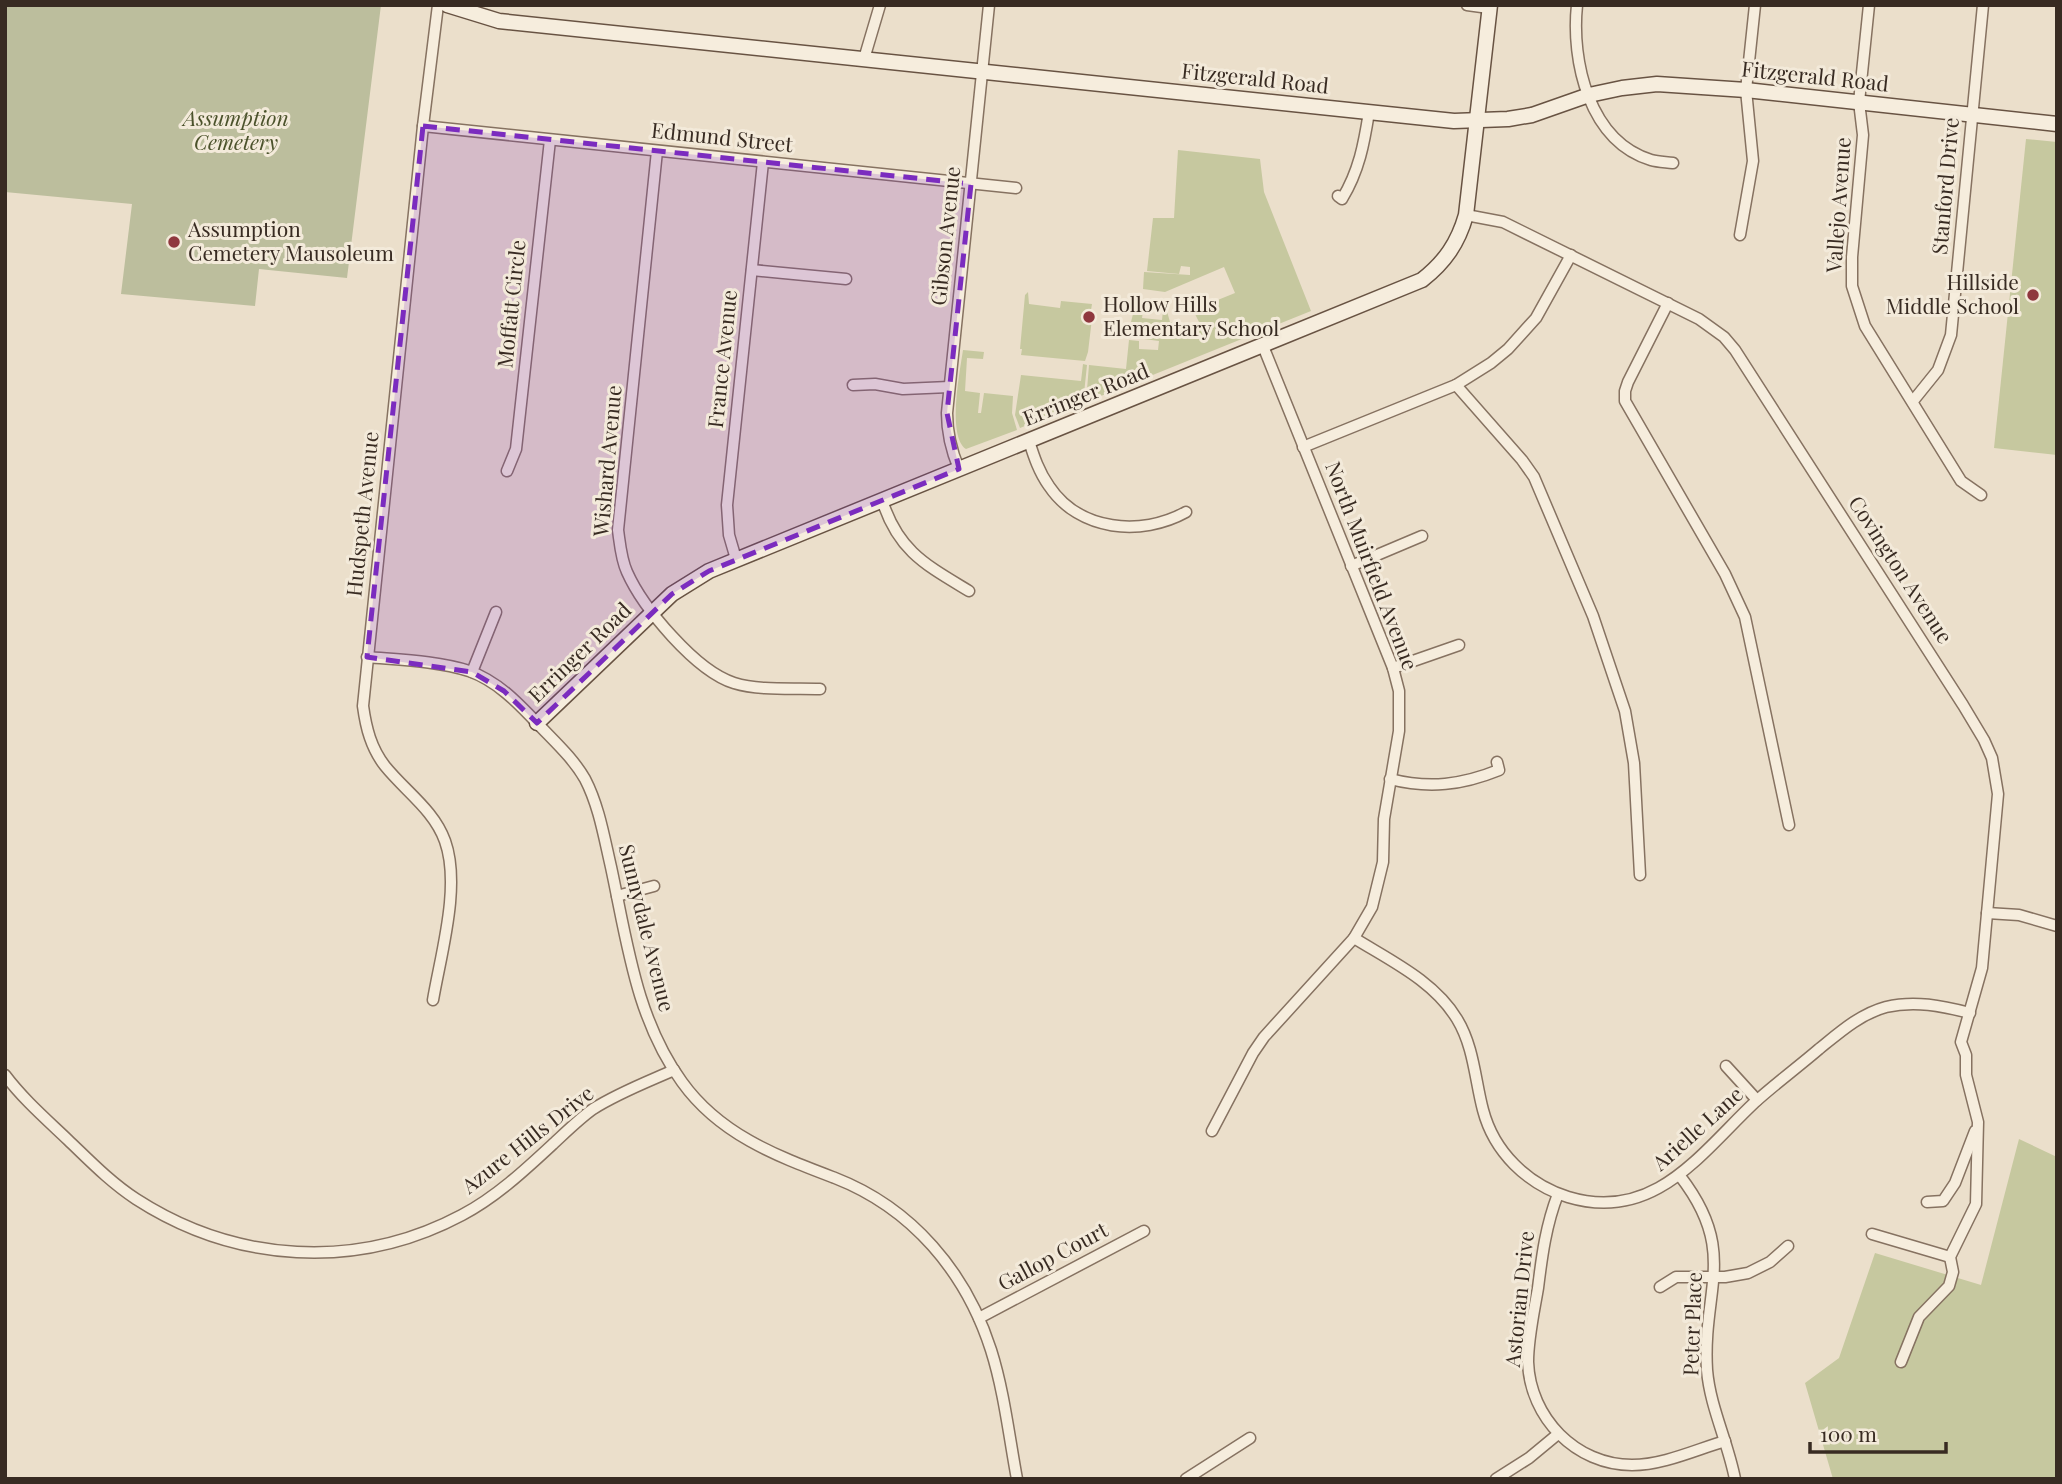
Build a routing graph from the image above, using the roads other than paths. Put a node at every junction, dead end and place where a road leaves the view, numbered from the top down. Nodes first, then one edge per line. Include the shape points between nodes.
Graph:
1 (438, 5) edge
2 (447, 5) edge
3 (880, 5) edge
4 (989, 5) edge
5 (1467, 5) edge
6 (1577, 5) edge
7 (1755, 5) edge
8 (1869, 5) edge
9 (1983, 5) edge
10 (1490, 6) edge
11 (864, 59) junction
12 (982, 71) junction
13 (1746, 90) junction
14 (1589, 96) junction
15 (1859, 102) junction
16 (1369, 112) junction
17 (1971, 116) junction
18 (1476, 121) junction
19 (2057, 124) edge
20 (423, 126) junction
21 (550, 139) junction
22 (657, 151) junction
23 (763, 162) junction
24 (1673, 163) dead end
25 (971, 184) junction
26 (1016, 188) dead end
27 (1338, 196) dead end
28 (1466, 215) junction
29 (1740, 235) dead end
30 (1571, 255) junction
31 (752, 270) junction
32 (846, 279) dead end
33 (1668, 303) junction
34 (1263, 346) junction
35 (853, 385) dead end
36 (1455, 385) junction
37 (949, 387) junction
38 (1913, 401) junction
39 (1029, 441) junction
40 (1303, 447) junction
41 (959, 469) junction
42 (506, 471) dead end
43 (1981, 495) dead end
44 (882, 500) junction
45 (1186, 513) dead end
46 (1422, 536) dead end
47 (736, 559) junction
48 (1351, 566) junction
49 (969, 591) dead end
50 (495, 612) dead end
51 (653, 612) junction
52 (1459, 645) dead end
53 (367, 657) junction
54 (1393, 668) junction
55 (472, 672) junction
56 (820, 689) dead end
57 (537, 723) junction
58 (1497, 762) dead end
59 (1390, 779) junction
60 (1789, 825) dead end
61 (1640, 875) dead end
62 (654, 886) dead end
63 (617, 896) junction
64 (1987, 913) junction
65 (2057, 926) edge
66 (1354, 938) junction
67 (433, 1000) dead end
68 (1970, 1013) junction
69 (1726, 1066) dead end
70 (674, 1070) junction
71 (5, 1075) edge
72 (1757, 1100) junction
73 (1978, 1122) junction
74 (1212, 1131) dead end
75 (1680, 1176) junction
76 (1558, 1194) junction
77 (1927, 1202) dead end
78 (1144, 1231) dead end
79 (1872, 1234) dead end
80 (1787, 1245) dead end
81 (1950, 1257) junction
82 (1714, 1277) junction
83 (1660, 1287) dead end
84 (979, 1318) junction
85 (1901, 1362) dead end
86 (1558, 1433) junction
87 (1250, 1438) dead end
88 (1725, 1441) junction
89 (1017, 1479) edge
90 (1186, 1479) edge
91 (1496, 1479) edge
92 (1735, 1479) edge

1 - 20 street, Hudspeth Avenue
2 - 11 main road, Fitzgerald Road via 499,21
3 - 11 street
4 - 12 street, Gibson Avenue
5 - 10 street
6 - 14 street via 1575,41
7 - 13 street
8 - 15 street, Vallejo Avenue
9 - 17 street, Stanford Drive
10 - 18 main road, Erringer Road
11 - 12 main road, Fitzgerald Road
12 - 16 main road, Fitzgerald Road
12 - 25 street, Gibson Avenue
13 - 14 main road, Fitzgerald Road via 1657,84
13 - 15 main road, Fitzgerald Road
13 - 29 street via 1753,161
14 - 18 main road, Fitzgerald Road via 1532,115
14 - 24 street via 1601,120 1622,143 1650,159
15 - 17 main road, Fitzgerald Road
15 - 38 street, Vallejo Avenue via 1863,135 1852,286 1865,326
16 - 18 main road, Fitzgerald Road
16 - 27 street via 1361,162 1342,199
17 - 19 main road, Fitzgerald Road
17 - 38 street, Stanford Drive via 1951,335 1938,370
18 - 28 main road, Erringer Road
20 - 21 street, Edmund Street
20 - 53 street, Hudspeth Avenue
21 - 22 street, Edmund Street
21 - 42 street, Moffatt Circle via 516,449
22 - 23 street, Edmund Street
22 - 51 street, Wishard Avenue via 618,530 626,571
23 - 25 street, Edmund Street
23 - 31 street, France Avenue
25 - 26 street, Edmund Street
25 - 37 street, Gibson Avenue
28 - 30 street, Covington Avenue via 1503,222
28 - 34 main road, Erringer Road via 1451,252 1422,280
30 - 33 street, Covington Avenue
30 - 36 street via 1524,334 1491,363
31 - 32 street
31 - 47 street, France Avenue via 727,505
33 - 60 street via 1628,382 1625,401 1745,617
33 - 64 street, Covington Avenue via 1711,326 1735,350 1984,740 1998,794
34 - 39 main road, Erringer Road
34 - 40 street, North Muirfield Avenue
35 - 37 street
36 - 40 street
36 - 61 street via 1534,477 1593,616 1631,734
37 - 41 street, Gibson Avenue via 947,432
38 - 43 street, Vallejo Avenue via 1961,481
39 - 41 main road, Erringer Road
39 - 45 street via 1050,488 1089,519 1138,528
40 - 48 street, North Muirfield Avenue
41 - 44 main road, Erringer Road
44 - 47 main road, Erringer Road
44 - 49 street via 893,529 910,552
46 - 48 street
47 - 51 main road, Erringer Road via 689,582
48 - 54 street, North Muirfield Avenue
50 - 55 street
51 - 56 street, Wishard Avenue via 693,658 718,676 744,685
51 - 57 main road, Erringer Road
52 - 54 street
53 - 55 street, Sunnydale Avenue via 448,665
53 - 67 street, Hudspeth Avenue via 363,706 371,742 434,821 450,860 451,891
54 - 59 street, North Muirfield Avenue via 1400,714
55 - 57 street, Sunnydale Avenue via 504,691
57 - 63 street, Sunnydale Avenue via 573,761 590,790
58 - 59 street via 1499,770 1456,784
59 - 66 street, North Muirfield Avenue via 1378,892
62 - 63 street
63 - 70 street, Sunnydale Avenue via 636,986 658,1044
64 - 65 street via 2019,915
64 - 68 street, Covington Avenue via 1982,968
66 - 74 street, North Muirfield Avenue via 1264,1037
66 - 76 street, Arielle Lane via 1424,983 1449,1006 1465,1035 1483,1112 1497,1143 1517,1168
68 - 72 street, Arielle Lane via 1912,1003 1860,1017
68 - 73 street, Covington Avenue via 1961,1042
69 - 72 street
70 - 71 street, Azure Hills Drive via 593,1109 508,1185 464,1214 388,1244 296,1253 208,1236 142,1203 100,1171
70 - 84 street, Sunnydale Avenue via 706,1109 759,1147 850,1184 904,1217 948,1263
72 - 75 street, Arielle Lane
73 - 77 street via 1955,1183 1943,1201
73 - 81 street, Covington Avenue via 1976,1204
75 - 76 street, Arielle Lane via 1626,1200 1593,1202
75 - 82 street, Peter Place via 1706,1219 1713,1242
76 - 86 street, Astorian Drive via 1545,1237 1528,1364 1536,1399
78 - 84 street, Gallop Court
79 - 81 street
80 - 82 street via 1759,1268 1737,1276
81 - 85 street, Covington Avenue via 1953,1272 1949,1286 1919,1317
82 - 83 street via 1676,1277
82 - 88 street, Peter Place via 1707,1372
84 - 89 street, Sunnydale Avenue via 991,1351
86 - 88 street, Astorian Drive via 1591,1456 1630,1465 1657,1462
86 - 91 street
87 - 90 street
88 - 92 street, Peter Place

